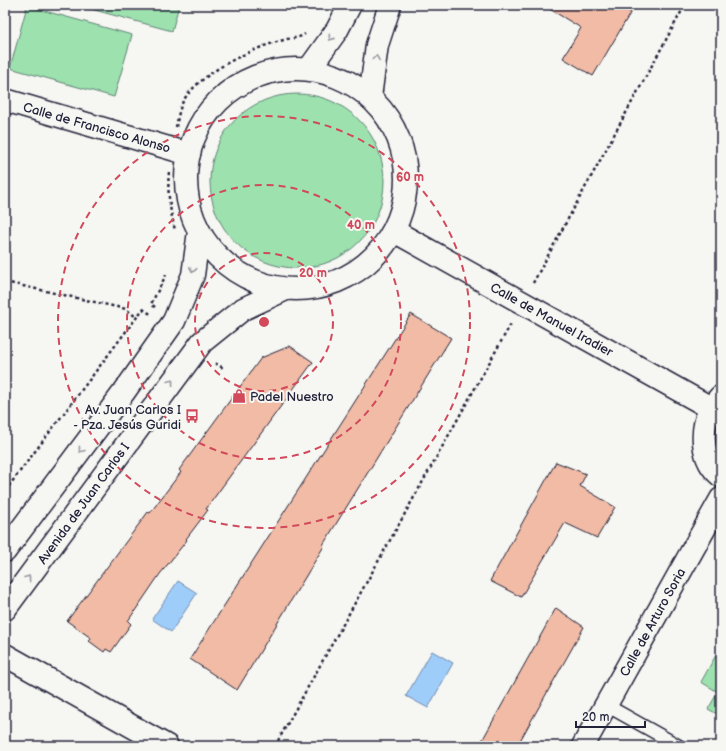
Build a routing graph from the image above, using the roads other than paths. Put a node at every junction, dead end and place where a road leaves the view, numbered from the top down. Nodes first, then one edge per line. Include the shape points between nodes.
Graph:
1 (350, 5) edge
2 (390, 5) edge
3 (309, 69) junction
4 (370, 97) junction
5 (5, 100) edge
6 (189, 154) junction
7 (199, 231) junction
8 (394, 231) junction
9 (286, 289) junction
10 (716, 402) edge
11 (721, 476) edge
12 (721, 499) edge
13 (5, 551) edge
14 (5, 609) edge
15 (5, 655) edge
16 (606, 705) junction
17 (661, 742) edge
18 (167, 746) edge
19 (583, 746) edge
20 (679, 746) edge

1 -> 3 street via 337,30
4 -> 2 street via 378,45
3 - 4 street via 342,79
3 - 6 street via 277,70 246,81 220,99 200,124
4 - 8 street via 394,126 406,161 406,194
5 - 6 street, Calle de Francisco Alonso
6 - 7 street via 186,174 187,195
7 - 9 street via 222,261 250,279
7 -> 13 street via 193,275 174,321
8 - 9 street via 376,256 349,276 320,287
8 - 10 street, Calle de Manuel Iradier via 523,303
14 -> 9 street, Avenida de Juan Carlos I via 202,342 243,309
10 - 11 street via 704,424 703,441 708,458
12 - 16 street, Calle de Arturo Soria
15 - 18 street
16 - 17 lane
16 - 19 street, Calle de Arturo Soria
17 - 20 lane

